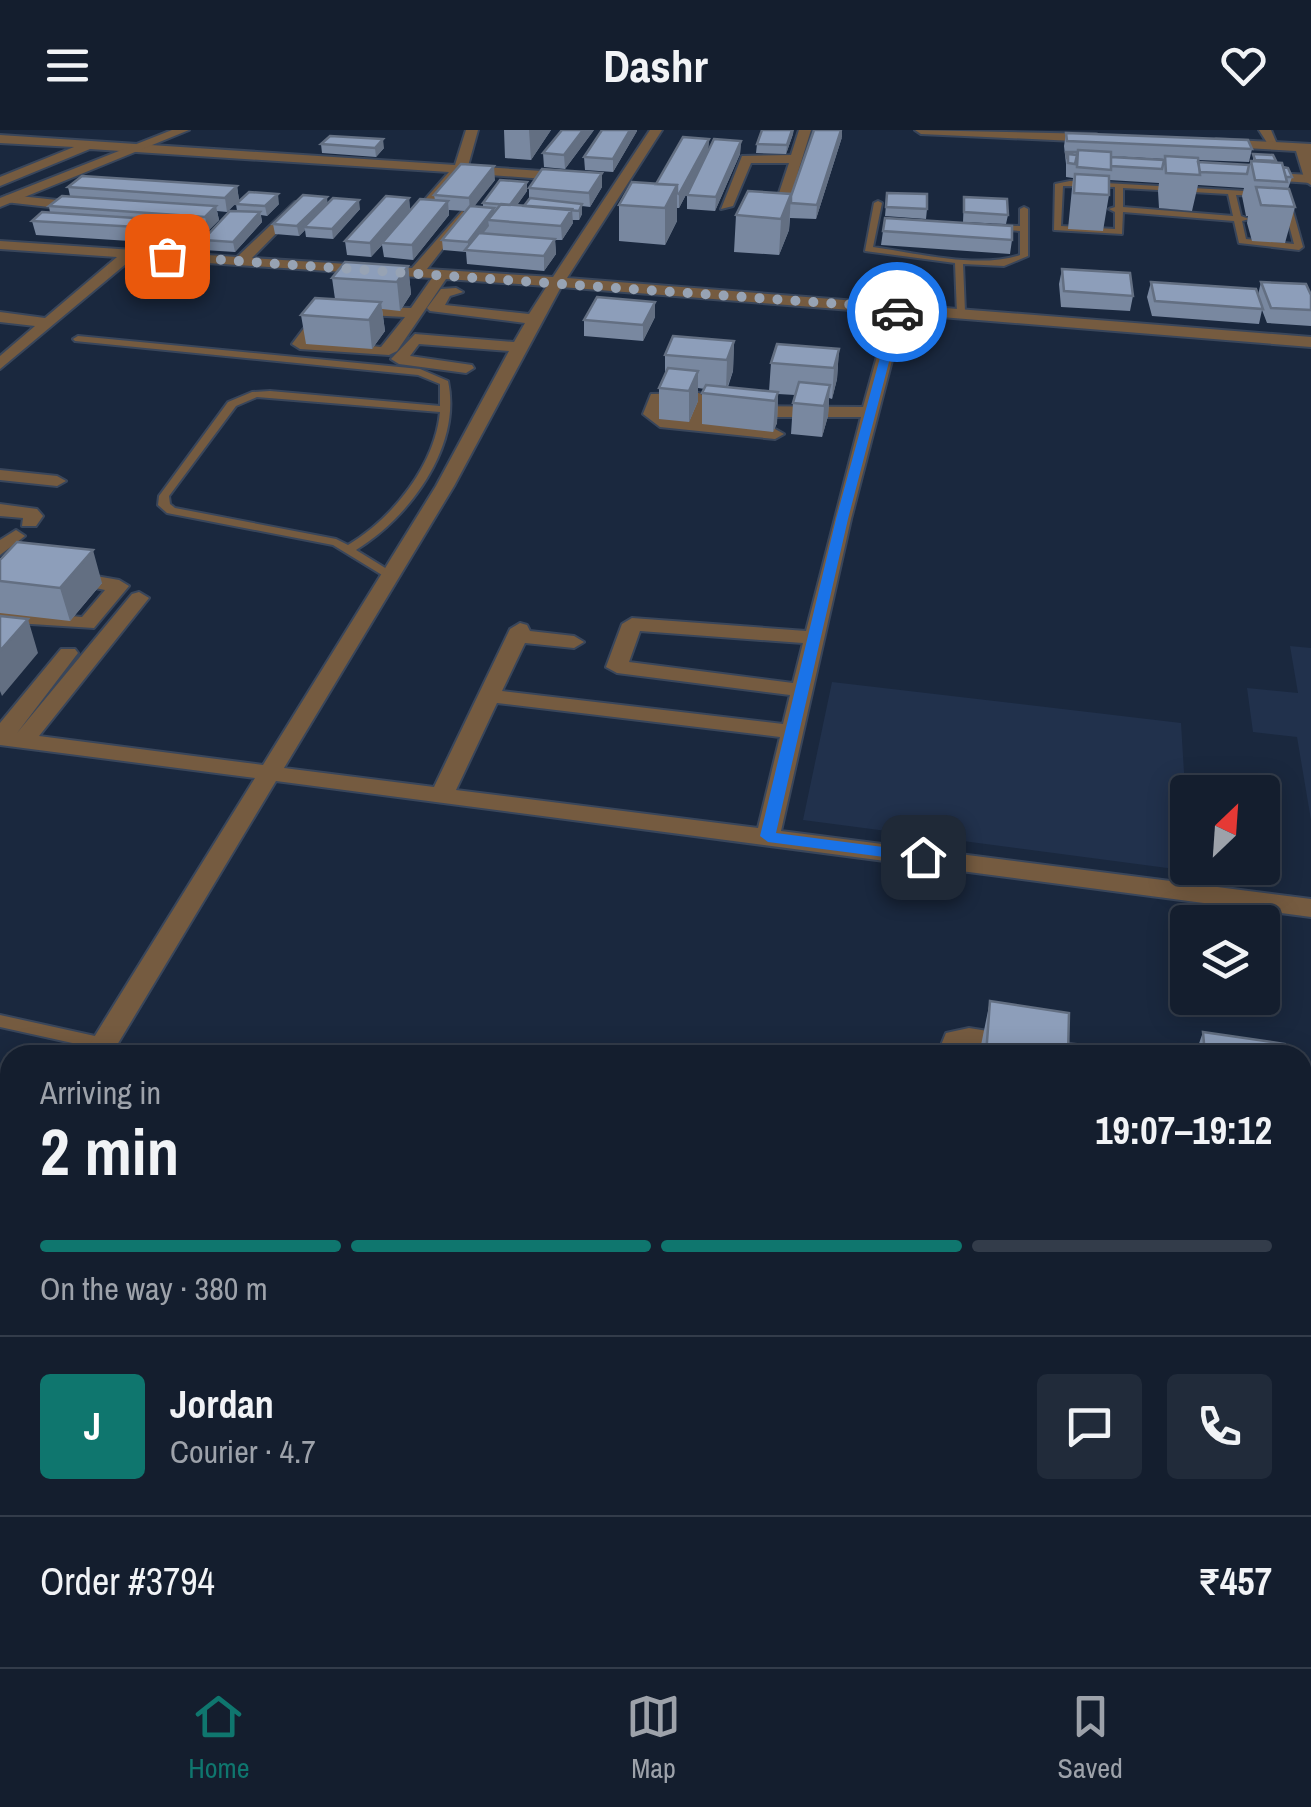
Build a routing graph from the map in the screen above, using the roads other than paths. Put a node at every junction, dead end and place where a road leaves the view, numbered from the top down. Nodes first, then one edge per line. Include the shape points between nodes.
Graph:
1 (32, 130) edge
2 (183, 130) edge
3 (472, 130) edge
4 (656, 130) edge
5 (805, 130) edge
6 (921, 130) edge
7 (1264, 130) edge
8 (63, 131) edge
9 (0, 139) edge
10 (1118, 139) edge
11 (50, 142) junction
12 (1196, 142) edge
13 (94, 144) junction
14 (1275, 146) junction
15 (142, 147) junction
16 (1306, 148) edge
17 (12, 155) dead end
18 (798, 159) junction
19 (56, 160) junction
20 (493, 161) junction
21 (541, 161) edge
22 (458, 169) junction
23 (508, 172) junction
24 (580, 175) edge
25 (1237, 175) edge
26 (1311, 180) edge
27 (2, 181) edge
28 (1119, 186) junction
29 (1148, 187) junction
30 (496, 188) edge
31 (1202, 191) junction
32 (1232, 192) junction
33 (5, 201) edge
34 (878, 202) dead end
35 (298, 203) edge
36 (427, 204) edge
37 (1059, 205) junction
38 (726, 206) dead end
39 (1074, 206) edge
40 (99, 208) edge
41 (1024, 209) dead end
42 (1104, 209) edge
43 (1120, 210) junction
44 (780, 212) edge
45 (1151, 212) junction
46 (462, 215) edge
47 (1208, 216) junction
48 (1238, 218) junction
49 (874, 220) junction
50 (1257, 220) edge
51 (893, 221) edge
52 (1275, 221) edge
53 (1299, 222) junction
54 (988, 227) edge
55 (1025, 229) junction
56 (0, 245) edge
57 (344, 245) edge
58 (130, 254) junction
59 (241, 261) junction
60 (960, 261) junction
61 (325, 267) junction
62 (416, 274) junction
63 (441, 275) junction
64 (556, 282) junction
65 (430, 292) junction
66 (504, 295) dead end
67 (328, 307) junction
68 (898, 308) junction
69 (461, 312) junction
70 (960, 312) junction
71 (414, 314) junction
72 (0, 317) edge
73 (534, 319) junction
74 (49, 323) junction
75 (314, 324) junction
76 (403, 330) junction
77 (78, 340) dead end
78 (439, 341) junction
79 (1311, 342) edge
80 (519, 348) junction
81 (0, 364) edge
82 (466, 368) dead end
83 (703, 406) junction
84 (444, 409) junction
85 (848, 410) junction
86 (870, 413) junction
87 (783, 425) junction
88 (696, 426) junction
89 (841, 431) dead end
90 (0, 475) edge
91 (57, 481) dead end
92 (0, 510) edge
93 (351, 548) junction
94 (4, 559) edge
95 (44, 574) edge
96 (392, 576) junction
97 (140, 598) dead end
98 (0, 616) edge
99 (813, 638) junction
100 (574, 642) dead end
101 (68, 654) dead end
102 (800, 690) junction
103 (491, 696) junction
104 (0, 700) edge
105 (28, 704) junction
106 (790, 732) junction
107 (8, 739) edge
108 (274, 772) junction
109 (442, 794) junction
110 (768, 836) junction
111 (1311, 908) edge
112 (0, 1021) edge
113 (87, 1045) edge
114 (103, 1045) edge
115 (954, 1045) edge
116 (1013, 1045) edge

1 - 8 street
2 - 15 street
3 - 22 street
4 - 64 street via 614,180
5 - 18 street
6 - 10 street
7 - 14 street
8 - 11 street
9 - 11 street
11 - 13 street
12 - 14 street
13 - 15 street
13 - 19 street
14 - 16 street
15 - 22 street
15 - 33 street
16 - 26 street
17 - 19 street
18 - 38 street via 746,159
18 - 44 street
19 - 27 street
20 - 21 street
20 - 22 street
20 - 23 street
22 - 36 street
23 - 24 street
23 - 30 street
25 - 26 street
28 - 29 lane
28 - 37 lane via 1059,184
28 - 43 lane
29 - 31 lane
29 - 45 lane
31 - 32 lane
31 - 47 lane
32 - 48 lane
32 - 53 lane via 1286,198
33 - 40 street
34 - 49 lane
35 - 59 street
37 - 39 lane
37 - 43 lane via 1057,228 1079,232 1116,234
41 - 55 lane
42 - 43 lane
43 - 45 lane
45 - 47 lane
46 - 62 street
47 - 48 lane
48 - 50 lane
48 - 53 lane via 1244,243 1299,247
49 - 51 lane
49 - 60 lane via 868,249 873,252
52 - 53 lane
54 - 55 lane
55 - 60 lane via 1026,253 1019,259
56 - 58 street
57 - 61 street
58 - 59 street
58 - 74 street
59 - 61 street
60 - 70 lane
61 - 62 street
62 - 63 street
63 - 64 street
63 - 65 street
64 - 68 street
64 - 73 street
65 - 67 street via 347,288
65 - 71 street
66 - 69 street via 446,292 434,308
67 - 71 street
67 - 75 street
68 - 70 street
68 - 86 street
69 - 73 street
69 - 78 street
70 - 79 street
71 - 76 street
72 - 74 street
73 - 80 street
74 - 81 street
75 - 76 street
75 - 76 street via 300,344 384,352
77 - 84 lane via 432,374 445,383
78 - 80 street
78 - 82 street via 411,340 398,359
80 - 96 street
83 - 87 street
83 - 88 street
83 - 88 street via 699,398 662,396 651,414 660,422
84 - 93 lane via 442,435 398,508 373,537
84 - 93 lane via 270,394 242,398 164,496 171,511
85 - 86 street
85 - 87 street via 815,408
85 - 89 street
86 - 99 street
87 - 88 street
90 - 91 street
92 - 94 street via 34,516
93 - 96 lane
95 - 98 street via 120,586 87,624
96 - 108 street
97 - 107 street
99 - 102 street
99 - 102 street via 632,624 617,667
100 - 103 street via 519,632
101 - 105 street
102 - 106 street
103 - 106 street
103 - 109 street
104 - 105 street
105 - 107 street
106 - 110 street
107 - 108 street
108 - 109 street
108 - 114 street
109 - 110 street
110 - 111 street
112 - 113 lane
115 - 116 street via 969,1038

